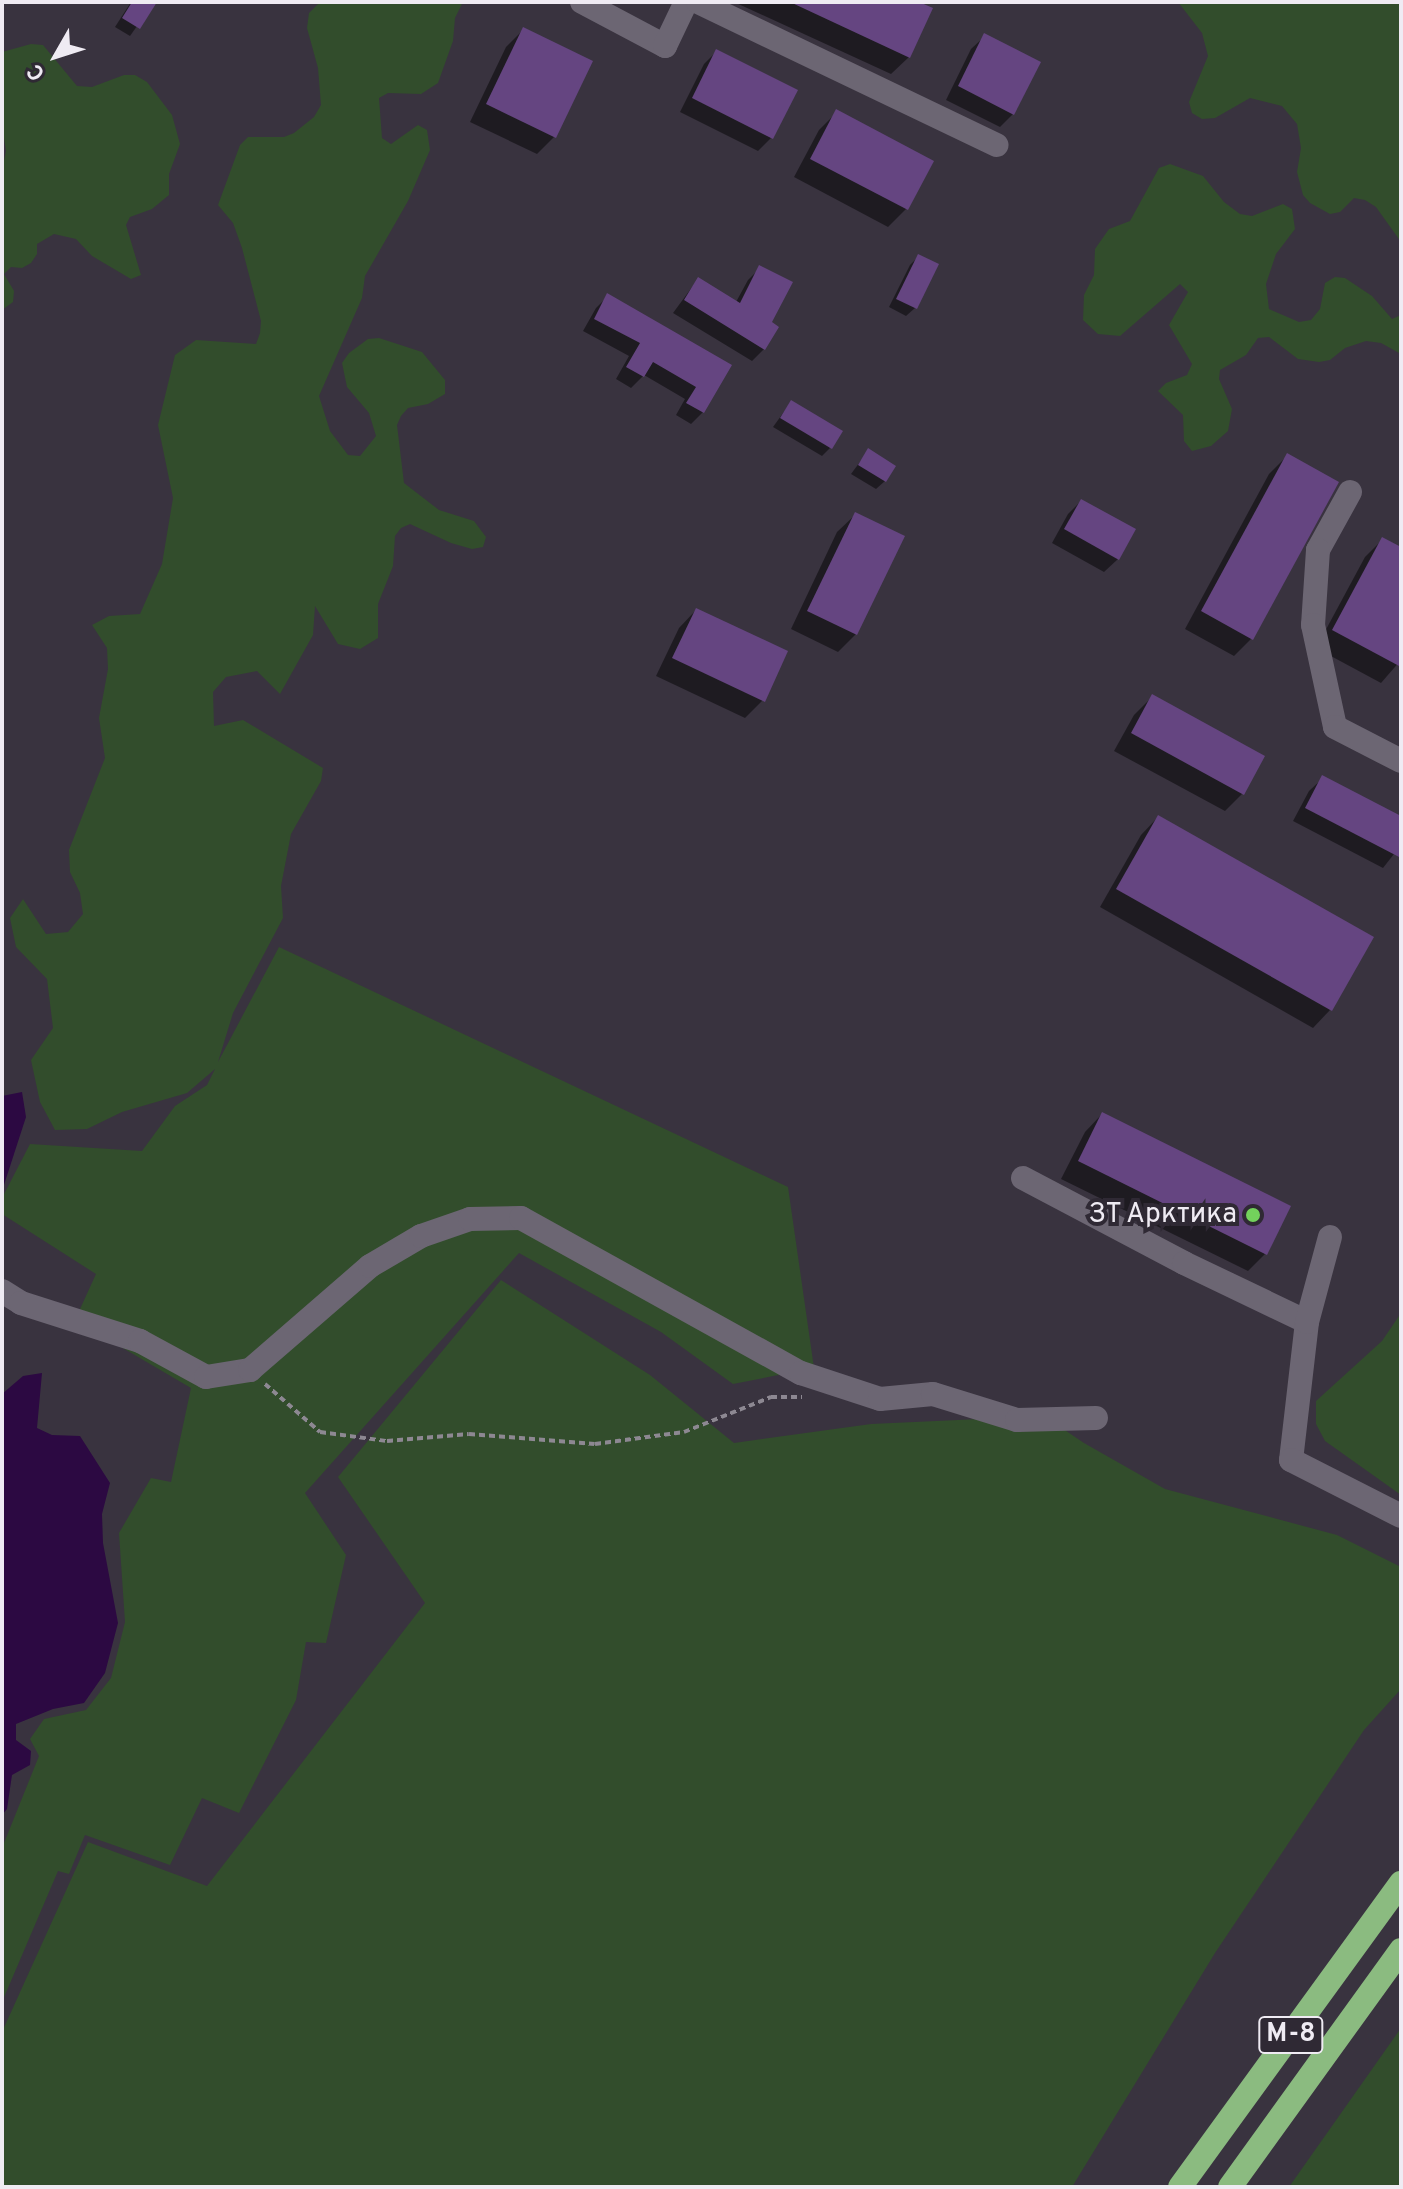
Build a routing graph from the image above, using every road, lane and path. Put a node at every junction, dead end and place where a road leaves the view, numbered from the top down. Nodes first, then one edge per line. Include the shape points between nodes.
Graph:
1 (582, 2) edge
2 (686, 2) edge
3 (698, 2) edge
4 (997, 145) dead end
5 (1350, 492) dead end
6 (1401, 761) edge
7 (1023, 1178) dead end
8 (1330, 1237) dead end
9 (2, 1291) edge
10 (1307, 1322) junction
11 (250, 1370) junction
12 (802, 1397) dead end
13 (1096, 1418) dead end
14 (1401, 1516) edge
15 (1401, 1883) edge
16 (1401, 1950) edge
17 (1180, 2187) edge
18 (1230, 2187) edge

1 - 2 lane via 665,46
3 - 4 lane
5 - 6 lane via 1318,550 1313,625 1335,727
7 - 10 lane
8 - 10 lane
9 - 11 lane via 21,1303 140,1341 206,1377
10 - 14 lane via 1291,1460
11 - 12 path via 320,1432 387,1441 469,1434 595,1444 684,1432 771,1397
11 - 13 lane via 370,1266 421,1236 470,1219 521,1218 801,1373 880,1399 933,1394 1017,1420
15 - 17 highway, М-8
16 - 18 highway, М-8

